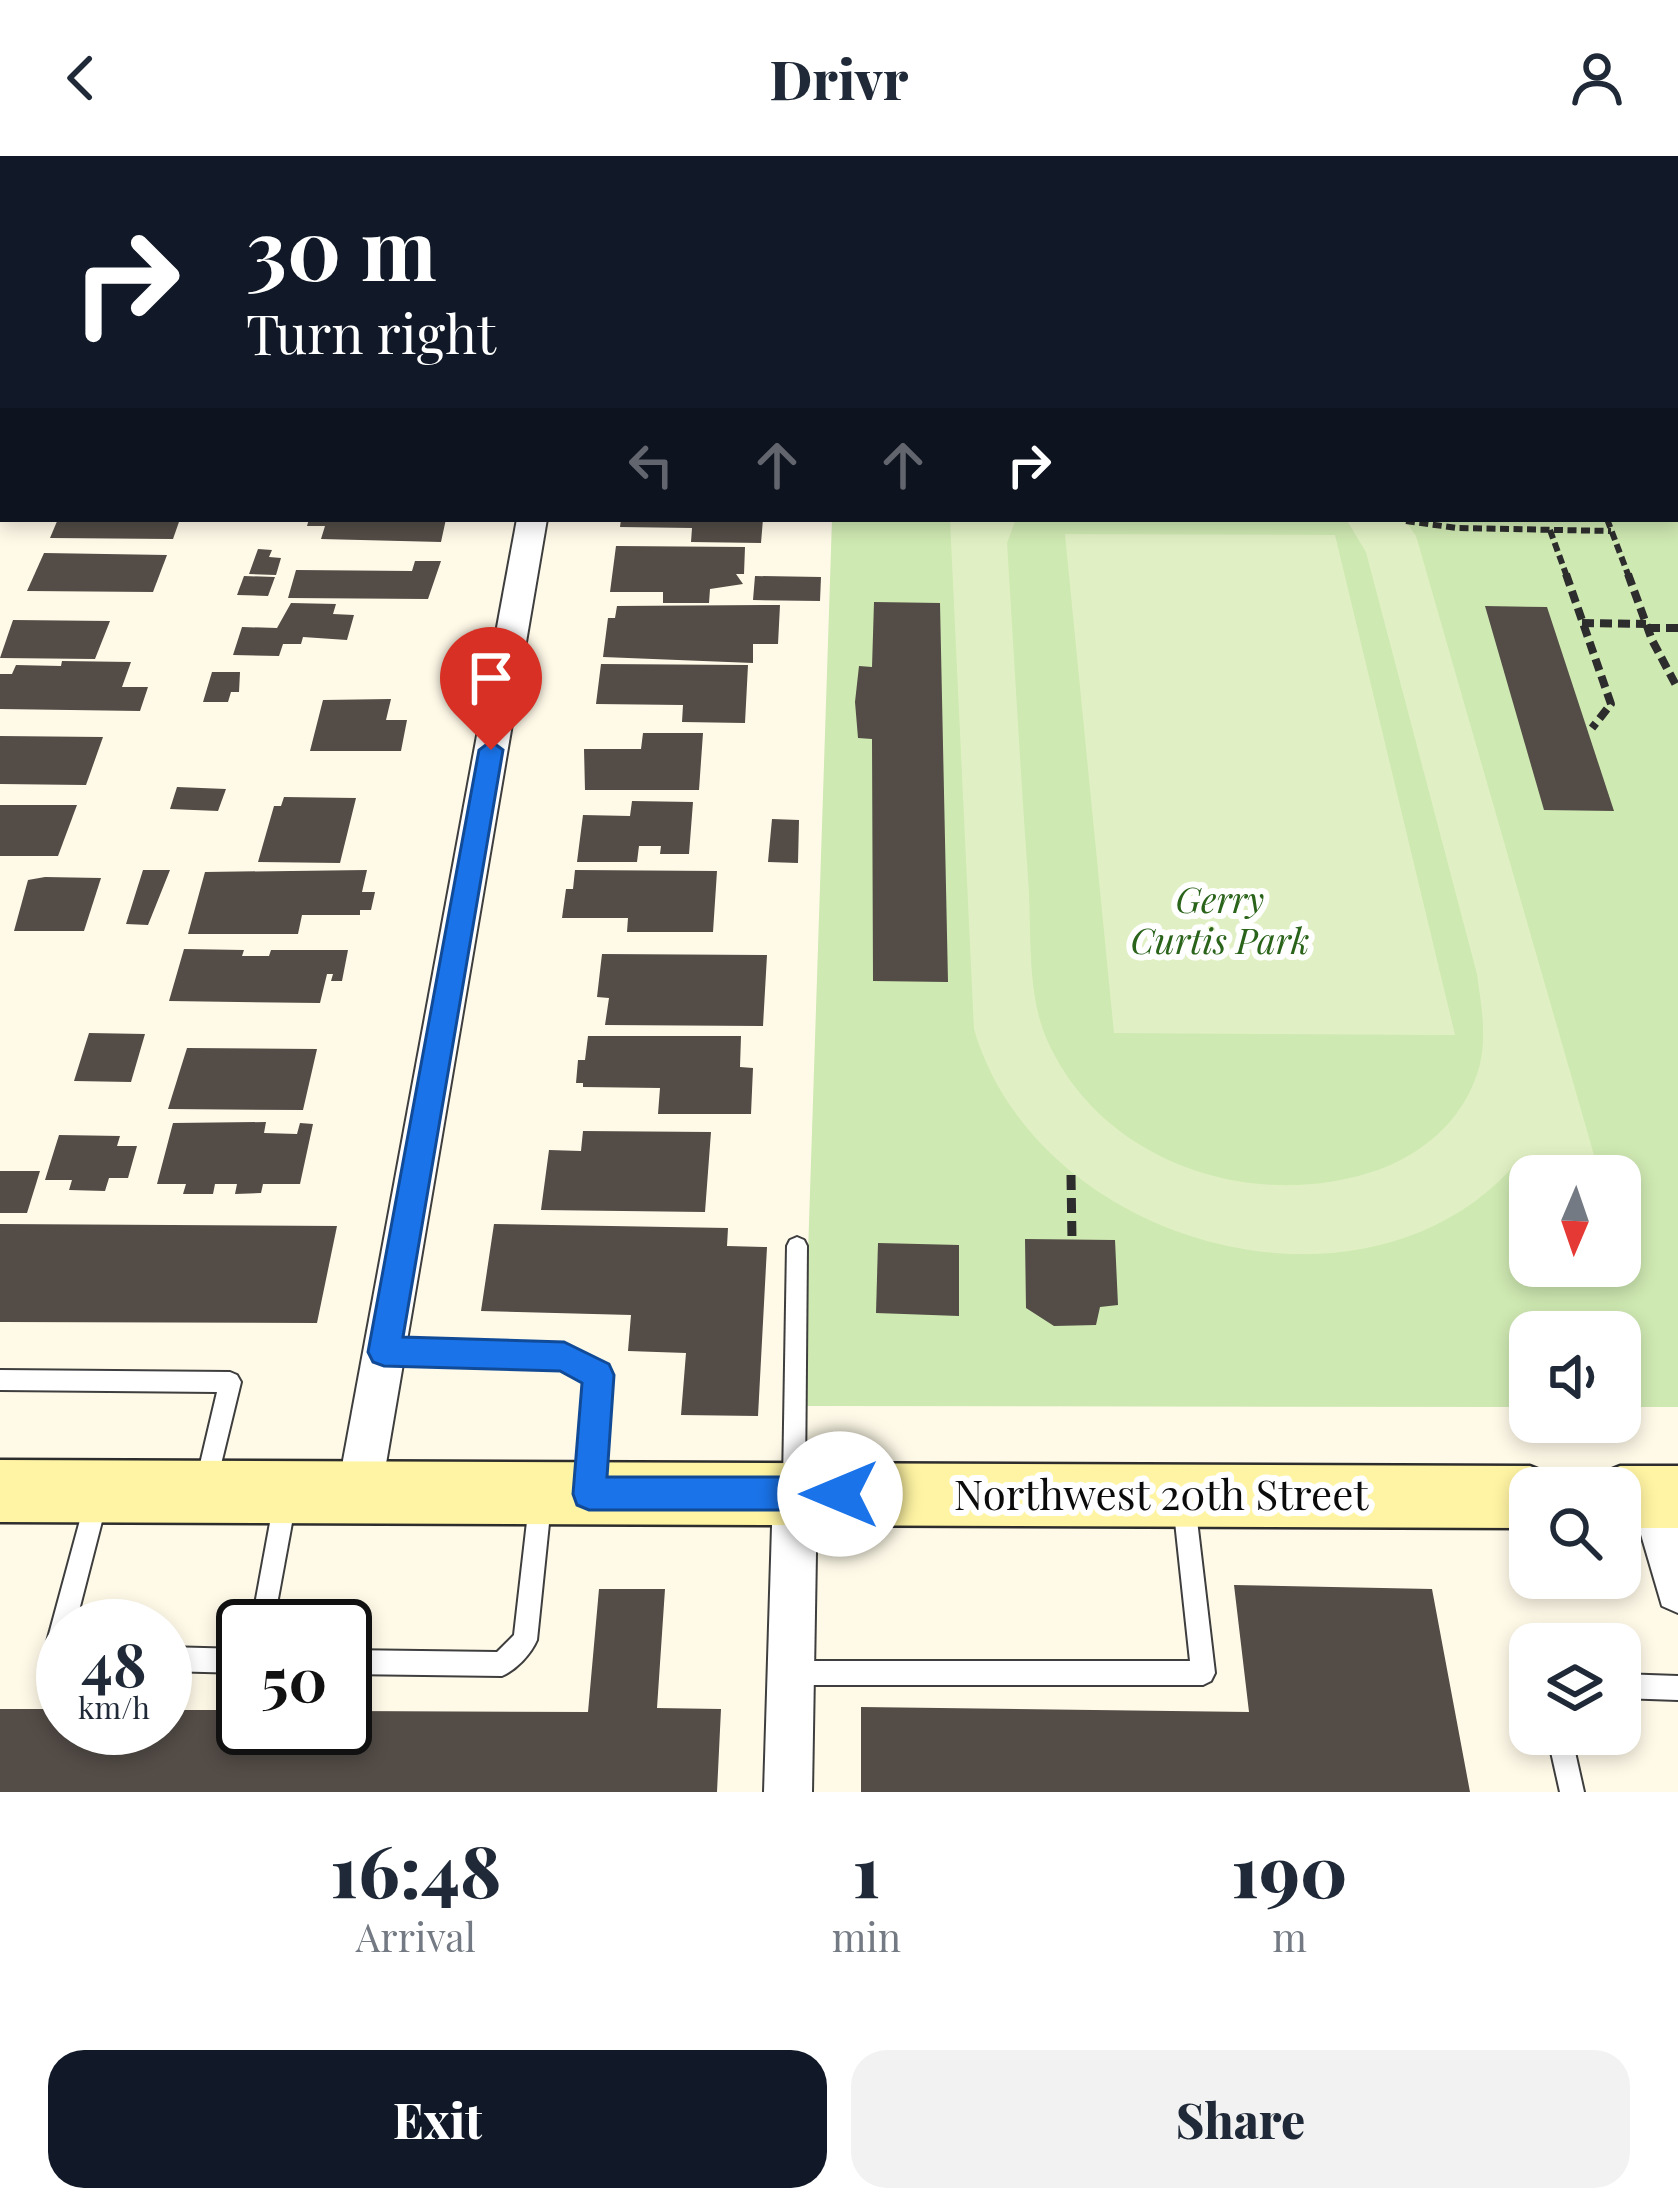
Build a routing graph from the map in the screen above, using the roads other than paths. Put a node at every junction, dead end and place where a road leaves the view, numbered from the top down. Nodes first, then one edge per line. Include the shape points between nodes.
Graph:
1 (531, 522) edge
2 (797, 1246) dead end
3 (384, 1352) junction
4 (0, 1380) edge
5 (0, 1491) edge
6 (99, 1492) junction
7 (205, 1492) junction
8 (286, 1492) junction
9 (359, 1493) junction
10 (795, 1493) junction
11 (565, 1494) junction
12 (1184, 1497) junction
13 (1509, 1497) edge
14 (1650, 1497) edge
15 (1678, 1590) edge
16 (70, 1599) edge
17 (267, 1599) edge
18 (372, 1662) edge
19 (791, 1673) junction
20 (1641, 1687) edge
21 (1678, 1688) edge
22 (1564, 1755) edge
23 (788, 1792) edge
24 (1572, 1792) edge

1 - 3 street
2 - 10 lane
3 - 9 street
3 - 11 lane via 564,1357 598,1375
4 - 7 lane via 230,1382
5 - 6 main road, Northwest 20th Street
6 - 7 main road, Northwest 20th Street
6 - 16 lane
7 - 8 main road, Northwest 20th Street
8 - 9 main road, Northwest 20th Street
8 - 17 lane
9 - 11 main road, Northwest 20th Street
10 - 11 main road, Northwest 20th Street
10 - 12 main road, Northwest 20th Street
10 - 19 street
11 - 18 lane via 525,1640 514,1654 502,1664
12 - 13 main road, Northwest 20th Street
12 - 19 lane via 1203,1673
14 - 15 street
19 - 23 street
20 - 21 lane
22 - 24 lane

